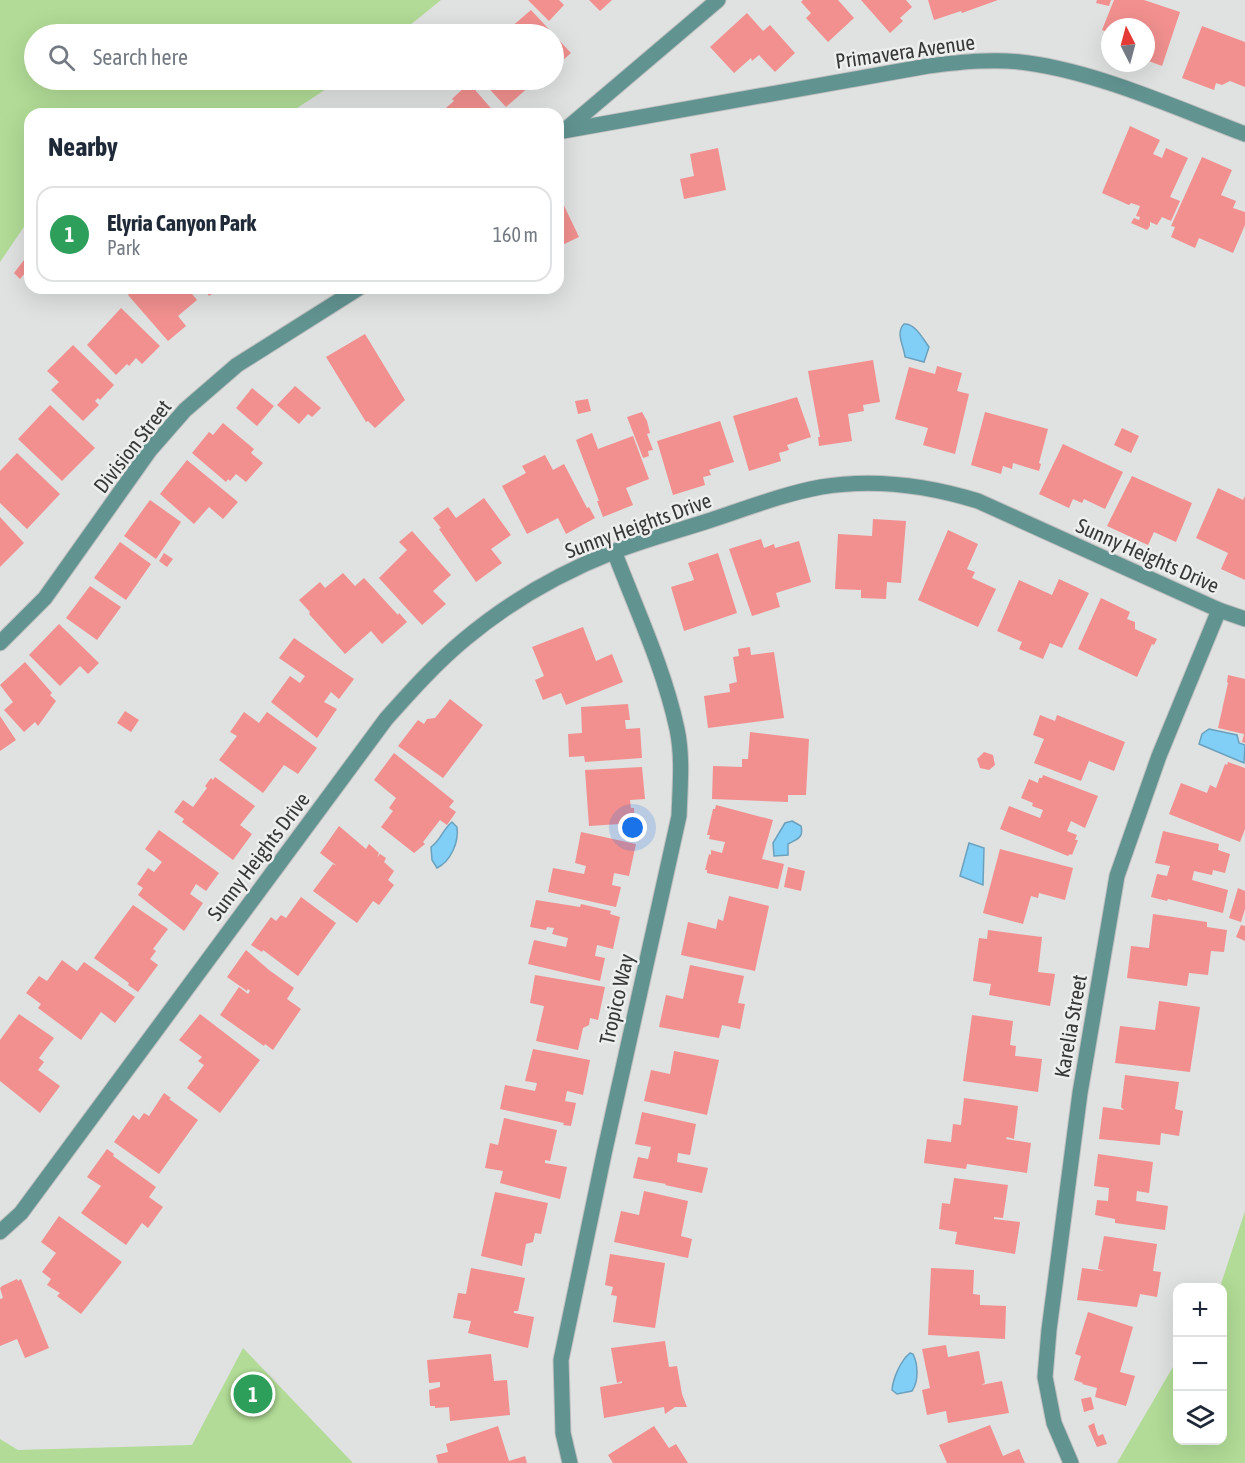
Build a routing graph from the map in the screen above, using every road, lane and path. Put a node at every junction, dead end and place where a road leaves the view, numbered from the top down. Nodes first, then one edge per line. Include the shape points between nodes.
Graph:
1 (718, 0) edge
2 (564, 131) edge
3 (564, 133) edge
4 (1245, 134) edge
5 (349, 294) edge
6 (614, 551) junction
7 (1219, 610) junction
8 (1245, 619) edge
9 (0, 643) edge
10 (0, 1232) edge
11 (570, 1463) edge
12 (1071, 1463) edge

1 - 2 street
3 - 4 street, Primavera Avenue via 928,66 980,60 1066,70
5 - 9 street, Division Street via 237,365 185,410 150,450 45,598
6 - 7 street, Sunny Heights Drive via 821,487 903,484 978,501
6 - 10 street, Sunny Heights Drive via 511,605 423,677 386,719 21,1213
6 - 11 street, Tropico Way via 664,683 677,730 681,771 679,816 561,1360 562,1433
7 - 8 street, Sunny Heights Drive
7 - 12 street, Karelia Street via 1159,756 1117,876 1080,1093 1048,1330 1045,1377 1054,1422

